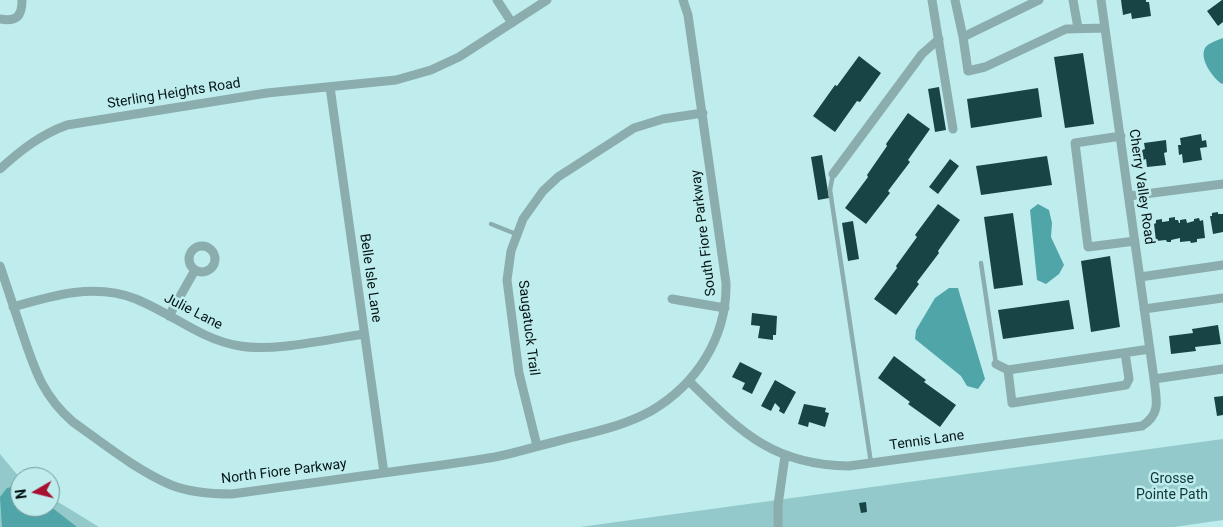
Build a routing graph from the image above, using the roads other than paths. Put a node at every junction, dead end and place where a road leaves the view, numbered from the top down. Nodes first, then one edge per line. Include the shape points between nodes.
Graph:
1 (22, 0) edge
2 (497, 0) edge
3 (547, 0) edge
4 (684, 0) edge
5 (932, 0) edge
6 (955, 0) edge
7 (1039, 0) edge
8 (1073, 0) edge
9 (1101, 0) edge
10 (0, 19) edge
11 (512, 23) junction
12 (1078, 28) junction
13 (1105, 28) junction
14 (964, 37) junction
15 (939, 39) junction
16 (330, 86) junction
17 (703, 114) junction
18 (953, 129) dead end
19 (1120, 136) junction
20 (0, 169) edge
21 (833, 174) joint
22 (1223, 184) edge
23 (1129, 196) junction
24 (491, 224) dead end
25 (516, 234) junction
26 (1135, 241) junction
27 (981, 263) dead end
28 (1223, 265) edge
29 (0, 266) edge
30 (195, 270) dead end
31 (1140, 278) junction
32 (1223, 298) edge
33 (672, 299) dead end
34 (14, 307) junction
35 (725, 308) junction
36 (1144, 309) junction
37 (169, 316) junction
38 (364, 334) junction
39 (1150, 349) junction
40 (1125, 353) junction
41 (996, 364) joint
42 (1223, 369) edge
43 (1008, 370) junction
44 (1154, 379) junction
45 (689, 381) junction
46 (537, 446) junction
47 (785, 456) junction
48 (871, 463) junction
49 (452, 464) joint
50 (384, 473) junction
51 (778, 527) edge

1 - 10 street via 22,12 18,16
2 - 11 street
3 - 11 street, Sterling Heights Road
4 - 17 street, South Fiore Parkway
5 - 15 street
6 - 14 street
7 - 14 street
8 - 12 street
9 - 13 street, Cherry Valley Road
11 - 16 street, Sterling Heights Road via 445,65 431,70 396,80
12 - 13 street
12 - 14 street via 1066,29 985,67 968,71
13 - 19 street, Cherry Valley Road
15 - 18 street
15 - 21 street via 922,54
16 - 20 street, Sterling Heights Road via 67,125 38,138
16 - 38 street, Belle Isle Lane
17 - 25 street, Saugatuck Trail via 662,119 634,128 576,164 543,191 528,210
17 - 35 street, South Fiore Parkway via 726,284
19 - 23 street, Cherry Valley Road
19 - 26 street via 1074,143 1088,247
21 - 48 lane via 830,190
22 - 23 street
23 - 26 street, Cherry Valley Road
24 - 25 lane
25 - 46 street, Saugatuck Trail via 507,268 510,310 519,372
26 - 31 street, Cherry Valley Road
27 - 41 lane
28 - 31 street
29 - 34 street, North Fiore Parkway
30 - 37 street
31 - 36 street, Cherry Valley Road
32 - 36 street
33 - 35 street
34 - 37 street, Julie Lane via 56,295 95,291 136,299
34 - 50 street, North Fiore Parkway via 36,374 63,414 144,470 171,484 212,494 232,494
35 - 45 street, South Fiore Parkway via 711,350
36 - 39 street, Cherry Valley Road
37 - 38 street, Julie Lane via 201,334 241,346 264,348
38 - 50 street, Belle Isle Lane
39 - 40 street
39 - 44 street, Cherry Valley Road
40 - 43 street
40 - 43 street via 1129,379 1126,385 1012,403
41 - 43 street
42 - 44 street
44 - 48 street, Tennis Lane via 1156,411 1142,426
45 - 46 street, South Fiore Parkway via 652,410 630,421
45 - 47 street, Tennis Lane via 747,435
46 - 49 street, South Fiore Parkway
47 - 48 street, Tennis Lane via 837,466
47 - 51 street
49 - 50 street, North Fiore Parkway

